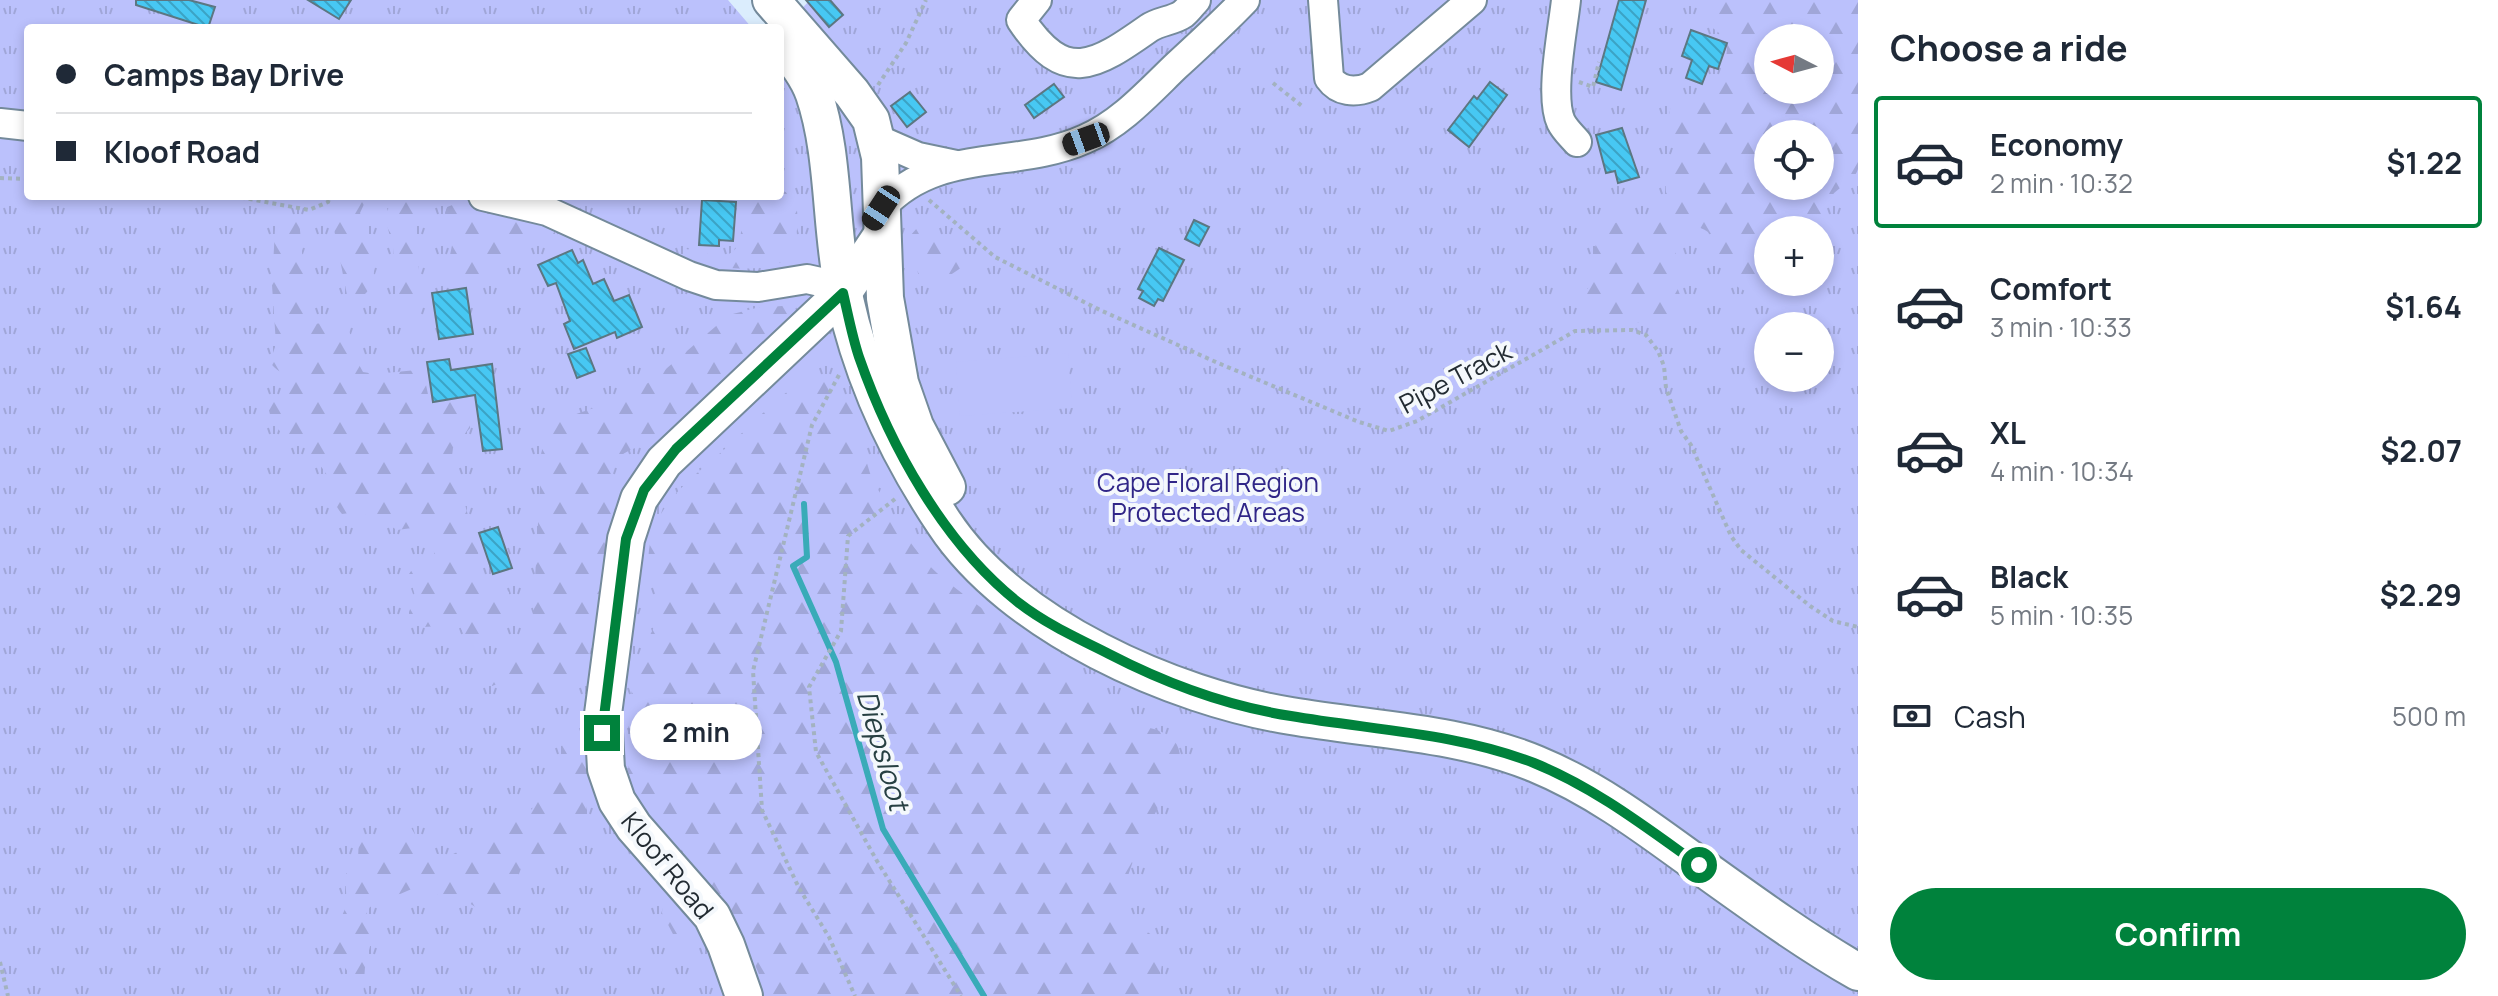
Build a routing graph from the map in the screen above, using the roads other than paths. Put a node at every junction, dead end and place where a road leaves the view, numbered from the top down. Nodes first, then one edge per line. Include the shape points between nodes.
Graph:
1 (746, 0) edge
2 (771, 0) edge
3 (1037, 0) edge
4 (1196, 0) edge
5 (1245, 0) edge
6 (1323, 0) edge
7 (1472, 0) edge
8 (1566, 0) edge
9 (1155, 13) edge
10 (765, 24) edge
11 (784, 47) edge
12 (0, 123) edge
13 (24, 126) edge
14 (877, 139) junction
15 (1577, 142) dead end
16 (957, 165) junction
17 (828, 169) junction
18 (500, 200) edge
19 (833, 217) junction
20 (881, 221) junction
21 (843, 293) junction
22 (1119, 660) junction
23 (1858, 972) edge
24 (744, 996) edge

1 - 10 main road
2 - 14 main road via 859,102
3 - 9 lane via 1021,20 1047,51 1069,62 1094,63 1112,55
4 - 9 lane via 1182,14
5 - 16 lane via 1129,111 1097,133 1058,148
6 - 7 lane via 1329,78 1351,91 1370,87
8 - 15 lane via 1556,99 1561,121
11 - 17 main road via 815,96
12 - 13 lane
14 - 16 lane via 918,157
14 - 17 main road via 845,143
14 - 20 main road
16 - 20 lane via 893,194
17 - 19 main road
18 - 21 lane via 547,211 716,285 758,287 807,279
19 - 20 main road via 860,229
19 - 21 main road
20 - 21 main road, Kloof Road
20 - 22 main road via 887,313 900,383 943,481 1003,564
21 - 22 main road via 858,355 901,454 946,527 1021,604
21 - 24 main road, Kloof Road via 664,462 639,499 623,560 602,725 609,782 634,827 712,916
22 - 23 main road via 1232,704 1405,731 1534,763 1633,818

